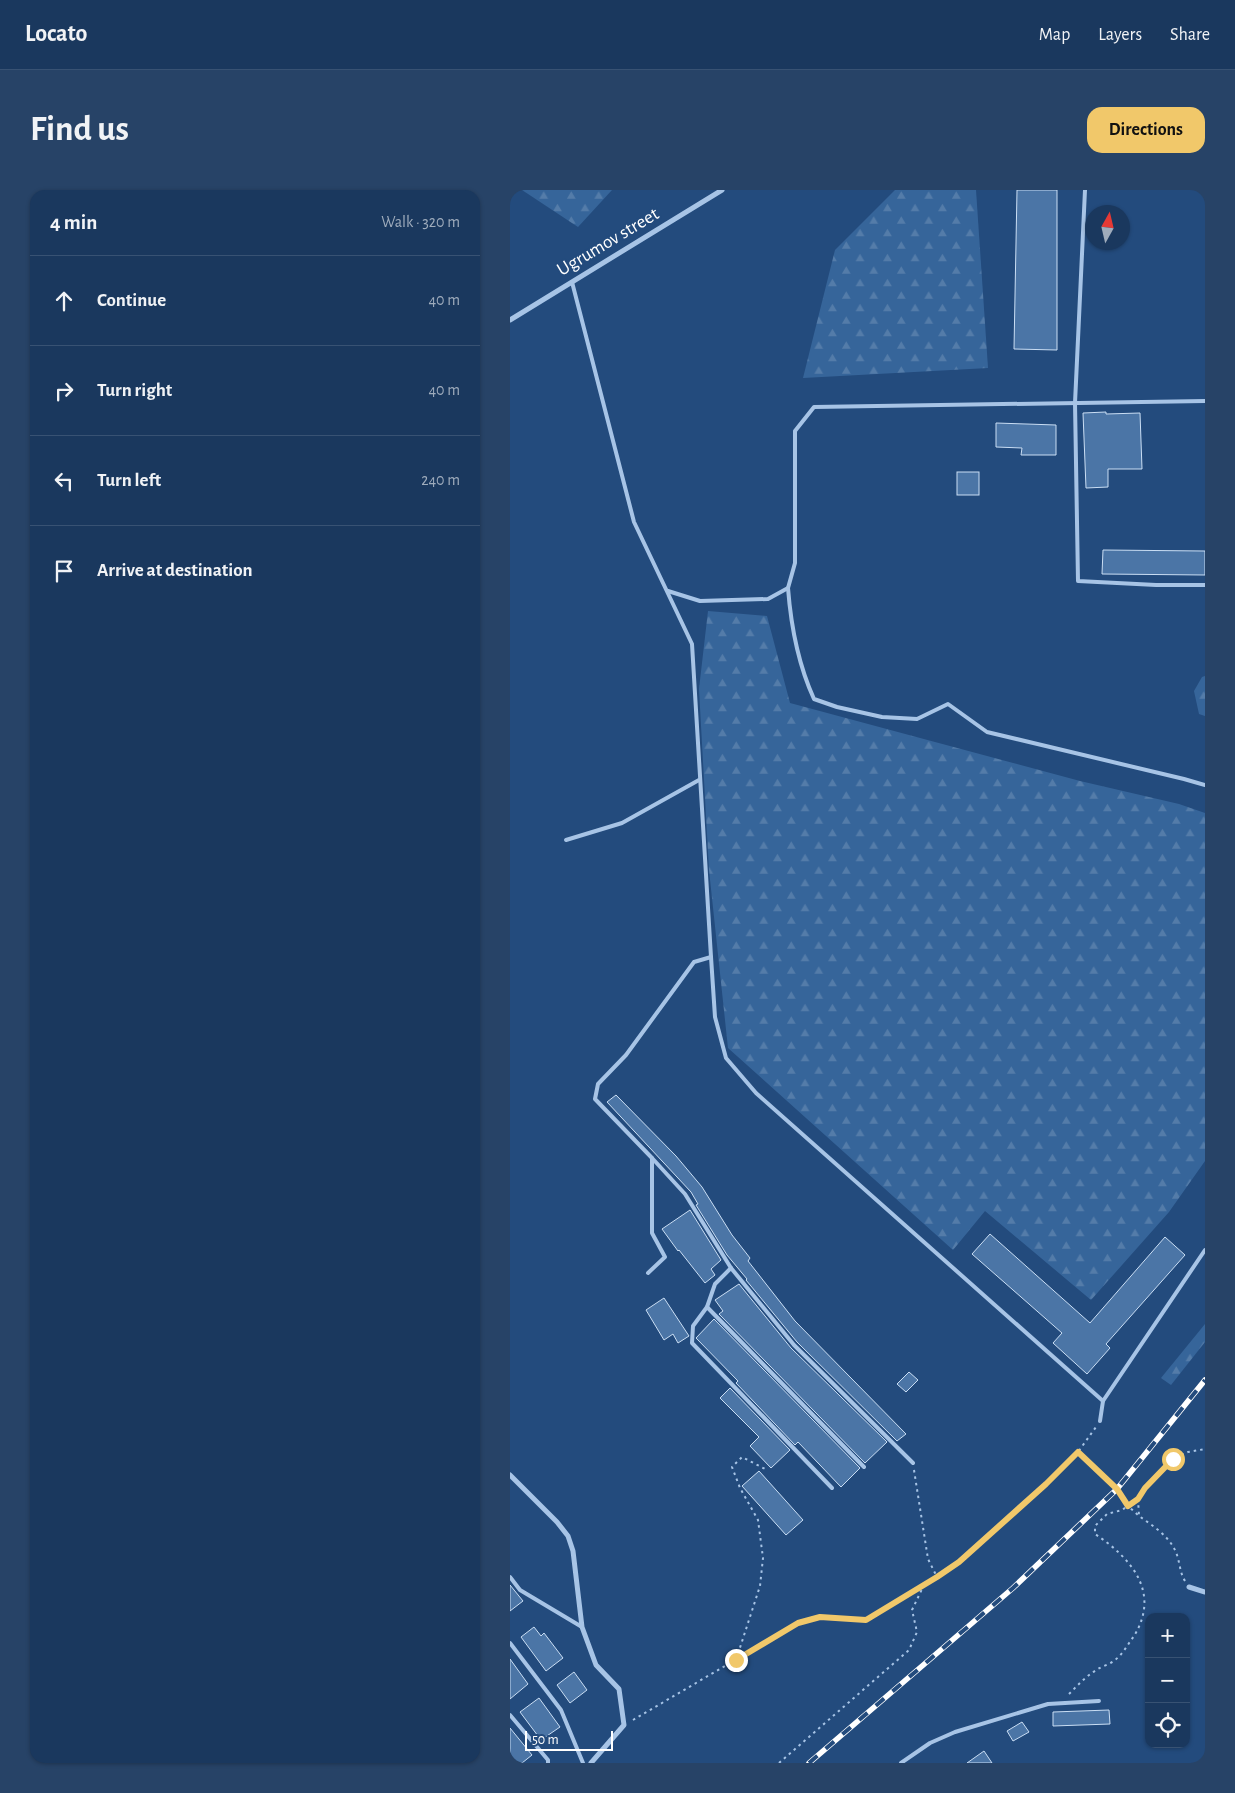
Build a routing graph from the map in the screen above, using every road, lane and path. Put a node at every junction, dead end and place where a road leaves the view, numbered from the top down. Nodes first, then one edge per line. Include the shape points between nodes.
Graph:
1 (722, 190) edge
2 (1085, 190) edge
3 (572, 282) junction
4 (510, 320) edge
5 (1205, 401) edge
6 (1075, 403) junction
7 (1205, 585) edge
8 (788, 588) junction
9 (668, 591) junction
10 (699, 780) junction
11 (1205, 786) edge
12 (566, 840) dead end
13 (711, 957) junction
14 (652, 1158) junction
15 (1205, 1250) edge
16 (731, 1268) junction
17 (648, 1273) dead end
18 (707, 1307) junction
19 (1103, 1401) junction
20 (1100, 1421) joint
21 (1205, 1449) edge
22 (1078, 1452) junction
23 (913, 1463) joint
24 (864, 1467) dead end
25 (767, 1470) dead end
26 (510, 1476) edge
27 (832, 1488) dead end
28 (1138, 1499) junction
29 (1128, 1506) junction
30 (1139, 1516) junction
31 (510, 1576) edge
32 (937, 1577) junction
33 (923, 1585) junction
34 (1189, 1587) joint
35 (1205, 1592) edge
36 (582, 1627) junction
37 (510, 1643) edge
38 (736, 1660) junction
39 (1068, 1695) dead end
40 (1099, 1701) dead end
41 (510, 1715) edge
42 (624, 1725) junction
43 (548, 1763) edge
44 (583, 1763) edge
45 (591, 1763) edge
46 (779, 1763) edge
47 (901, 1763) edge

1 - 3 street, Ugrumov street
2 - 6 lane
3 - 4 street, Ugrumov street
3 - 9 lane via 634,522
5 - 6 lane
6 - 7 lane via 1078,581
6 - 8 lane via 814,407 794,431 795,563
8 - 9 lane via 768,599 700,600
8 - 11 lane via 793,631 804,677 814,699 882,717 917,719 948,704 987,732
9 - 10 lane via 692,644
10 - 12 lane via 622,823
10 - 13 lane
13 - 14 lane via 694,962 626,1055 598,1084 595,1099
13 - 19 lane via 715,1017 726,1058 756,1093
14 - 16 lane via 685,1194
14 - 17 lane via 652,1233 665,1257
15 - 19 lane
16 - 18 lane via 715,1284
16 - 23 lane via 794,1345
18 - 24 lane
18 - 27 lane via 693,1326 692,1343
19 - 20 lane
20 - 22 path
21 - 28 path via 1173,1459
22 - 29 path via 1117,1489
22 - 32 path via 959,1562
23 - 32 path via 928,1559
25 - 38 path via 742,1457 732,1467 758,1520 763,1558 760,1586
26 - 36 street via 568,1536 573,1551
28 - 29 path
28 - 30 path
29 - 30 path
29 - 39 path via 1098,1521 1095,1534 1111,1544 1132,1567 1142,1583 1145,1605 1127,1647 1115,1660 1096,1670
30 - 34 path via 1169,1539
31 - 36 lane via 520,1590
32 - 33 path
33 - 38 path via 866,1620 820,1617 798,1623
33 - 46 path via 912,1610 917,1632 909,1650
34 - 35 street
36 - 42 street via 596,1665 619,1689
37 - 44 lane via 561,1710
38 - 42 path
40 - 47 lane via 1048,1704 955,1732 930,1743
41 - 43 lane
42 - 45 street

